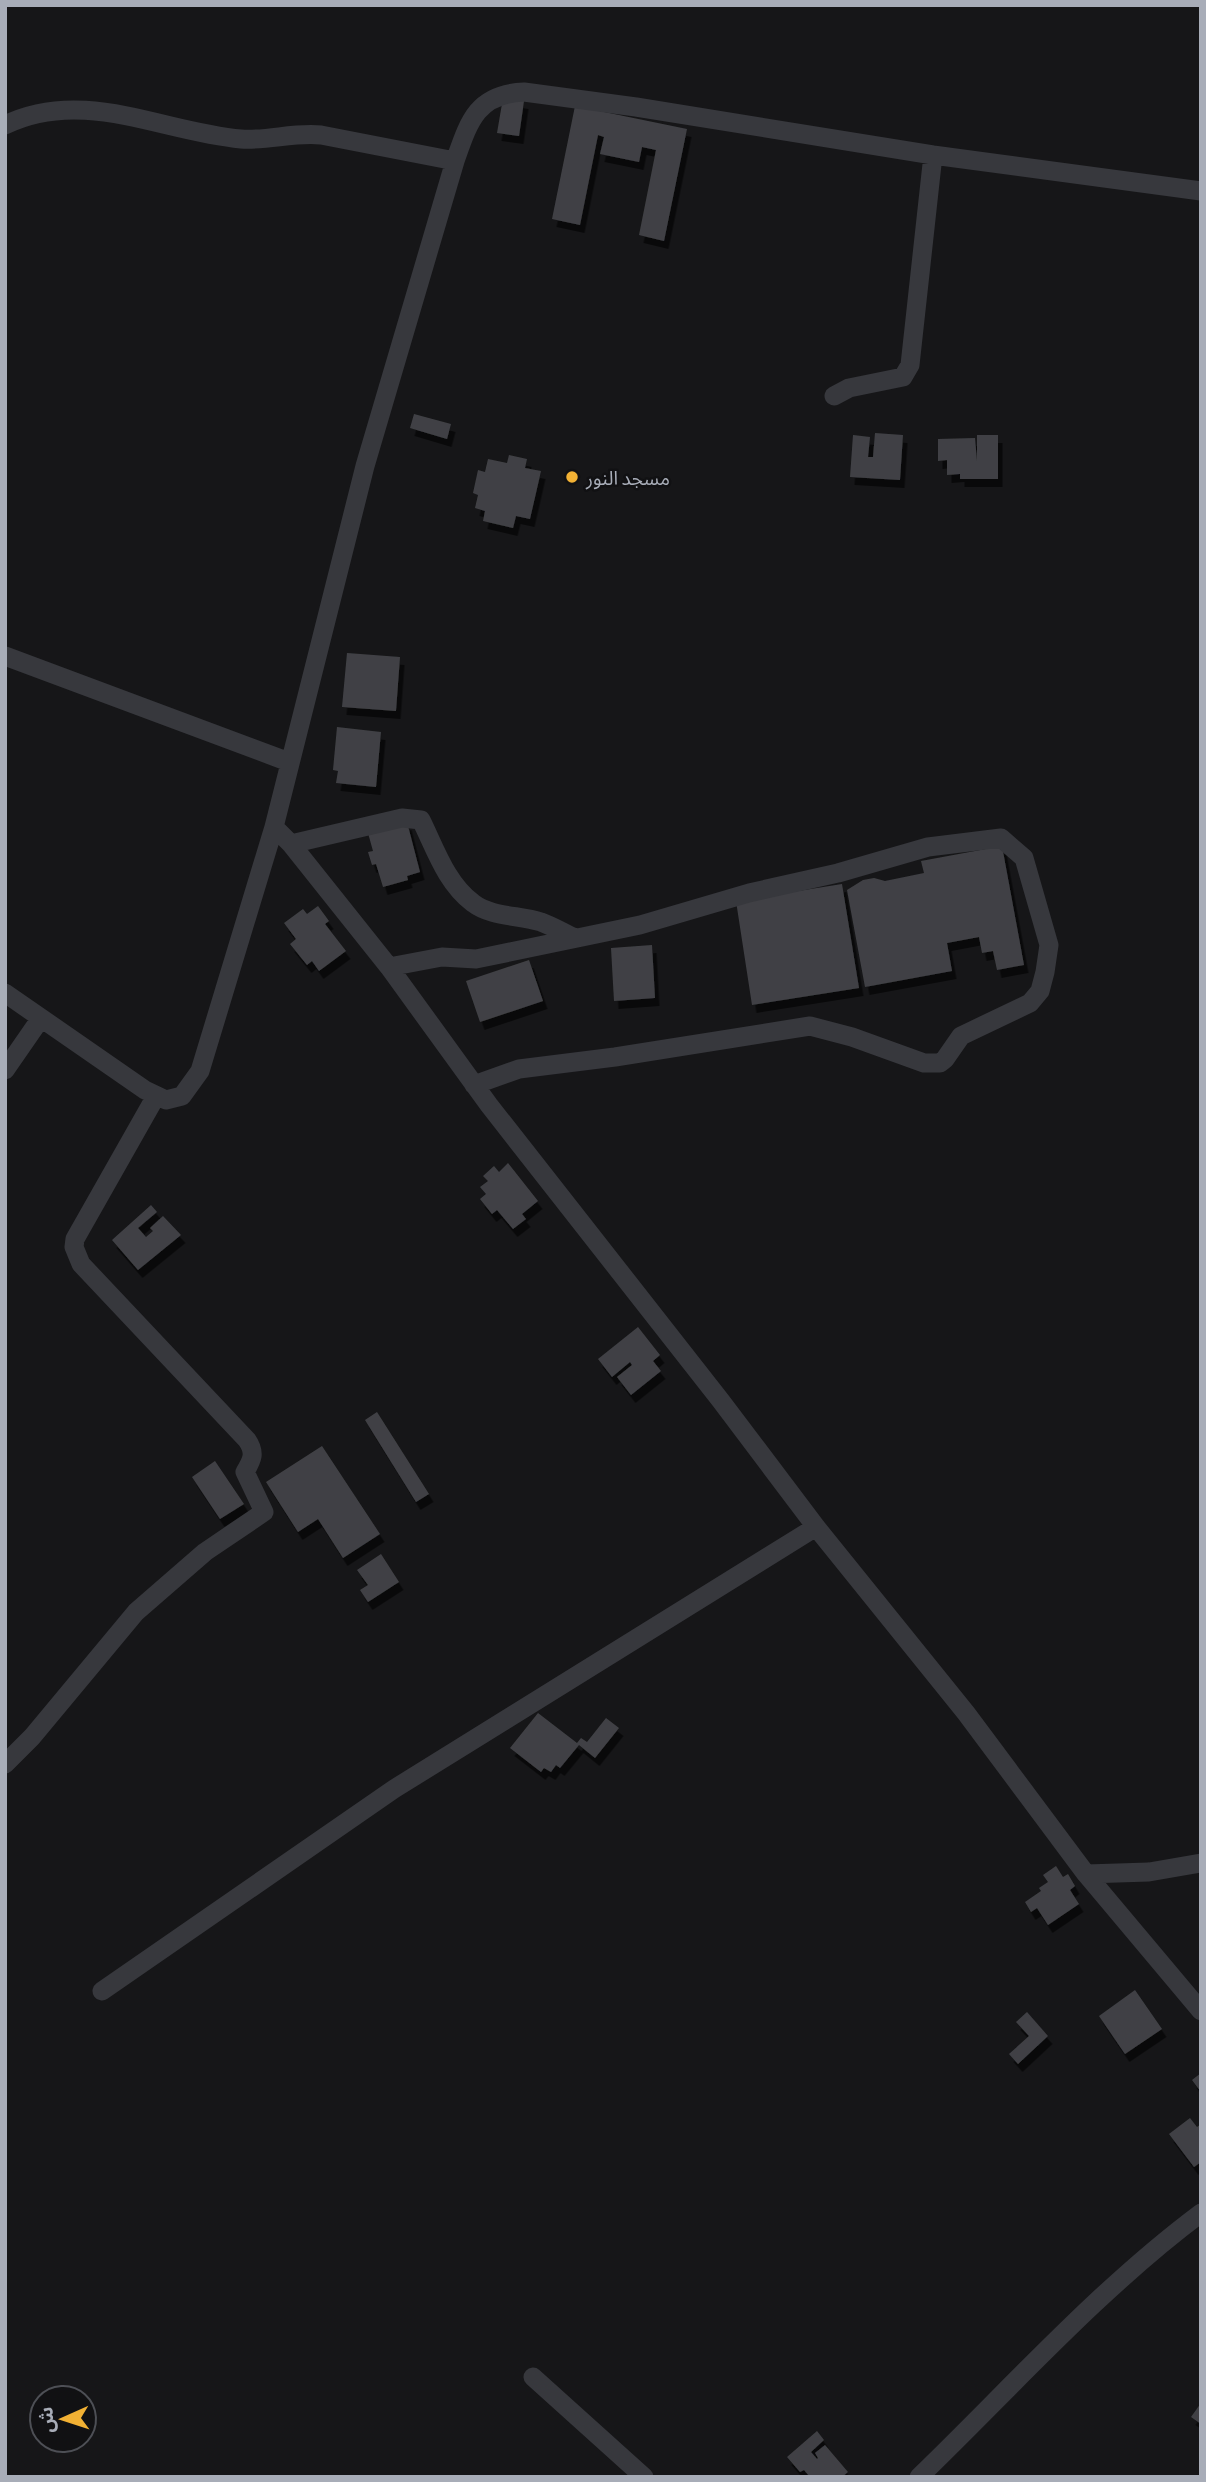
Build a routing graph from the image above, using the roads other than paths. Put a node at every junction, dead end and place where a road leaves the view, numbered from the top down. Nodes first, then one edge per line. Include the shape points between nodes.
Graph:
1 (5, 125) edge
2 (933, 155) junction
3 (455, 161) junction
4 (1201, 191) edge
5 (834, 396) dead end
6 (5, 656) edge
7 (289, 762) junction
8 (274, 827) junction
9 (290, 844) junction
10 (575, 938) junction
11 (389, 967) junction
12 (5, 993) edge
13 (41, 1018) junction
14 (5, 1070) edge
15 (474, 1085) junction
16 (156, 1096) junction
17 (816, 1527) junction
18 (5, 1764) edge
19 (1201, 1863) edge
20 (1086, 1874) junction
21 (102, 1991) dead end
22 (1201, 2011) edge
23 (1201, 2213) edge
24 (533, 2377) dead end
25 (645, 2477) edge
26 (919, 2477) edge

1 - 3 street via 40,112 104,111 225,137 321,135
2 - 3 street via 524,92 507,93 479,107
2 - 4 street
2 - 5 street via 910,365 903,377 849,388
3 - 7 street via 365,466
6 - 7 street
7 - 8 street
8 - 9 street
8 - 16 street via 200,1071 182,1096 166,1100
9 - 10 street via 402,818 421,820 432,848 474,904 541,922
9 - 11 street
10 - 11 street via 476,958 432,958
10 - 15 street via 640,925 928,847 1000,838 1024,858 1049,945 1040,991 1030,1003 961,1036 940,1063 924,1063 810,1026 519,1069
11 - 15 street
12 - 13 street
13 - 14 street
13 - 16 street
15 - 17 street
16 - 18 street via 74,1247 81,1264 247,1440 253,1453 244,1472 264,1512 205,1552 136,1612
17 - 20 street via 966,1713
17 - 21 street via 394,1789
19 - 20 street via 1149,1872
20 - 22 street
23 - 26 street via 1068,2329
24 - 25 street

